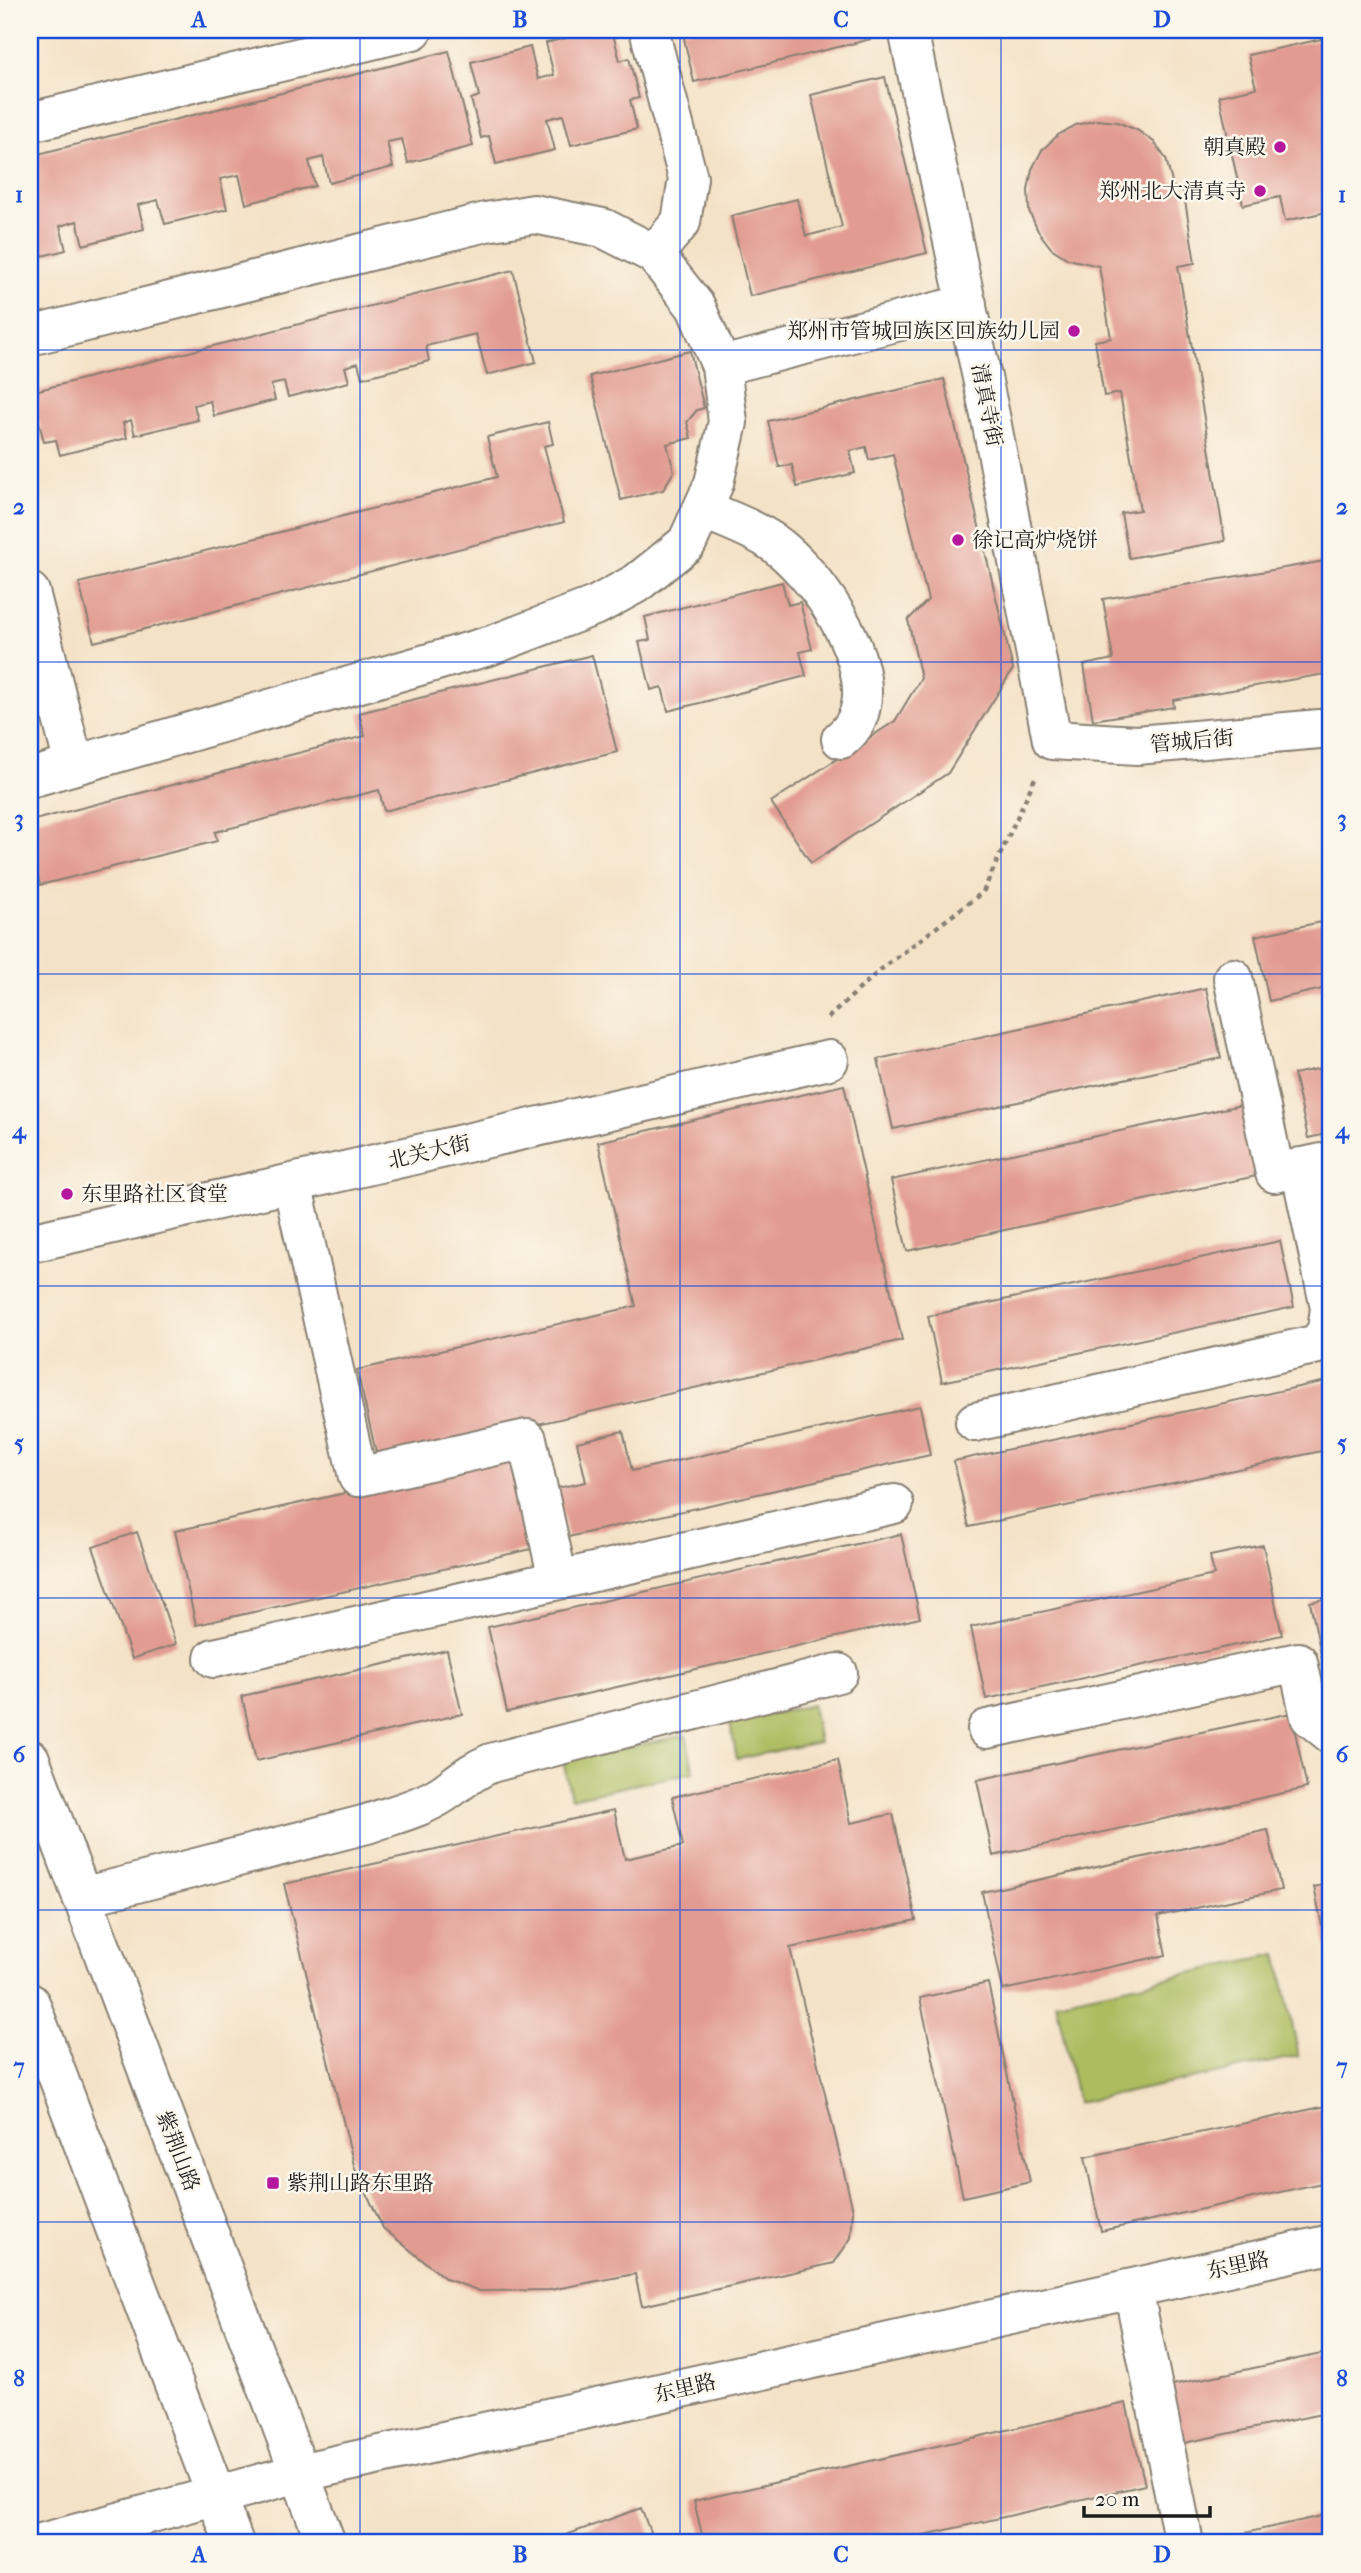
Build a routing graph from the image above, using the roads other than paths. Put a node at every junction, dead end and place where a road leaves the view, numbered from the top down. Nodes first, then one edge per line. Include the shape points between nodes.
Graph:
1 (413, 30) edge
2 (649, 30) edge
3 (908, 30) edge
4 (30, 122) edge
5 (654, 254) junction
6 (967, 304) junction
7 (30, 336) edge
8 (721, 366) junction
9 (703, 509) junction
10 (30, 592) edge
11 (1331, 728) edge
12 (841, 739) dead end
13 (1052, 740) joint
14 (74, 765) junction
15 (30, 778) edge
16 (1233, 978) dead end
17 (823, 1044) road end
18 (1316, 1164) edge
19 (292, 1183) junction
20 (30, 1243) edge
21 (975, 1422) dead end
22 (894, 1504) dead end
23 (558, 1580) junction
24 (214, 1658) dead end
25 (838, 1673) dead end
26 (987, 1729) dead end
27 (1331, 1734) edge
28 (30, 1759) edge
29 (82, 1897) junction
30 (30, 2003) edge
31 (1331, 2244) edge
32 (1133, 2288) junction
33 (299, 2473) junction
34 (216, 2496) junction
35 (41, 2543) edge
36 (234, 2543) edge
37 (326, 2543) edge
38 (1184, 2543) edge

1 - 4 street
2 - 5 street via 688,178 681,222
3 - 6 street, 清真寺街
5 - 7 street via 603,228 534,214 486,222
5 - 8 street via 696,307
6 - 8 street
6 - 13 street, 清真寺街
8 - 9 street via 728,422
9 - 12 street via 767,538 812,577 838,619 862,678 862,706 852,730
9 - 14 street via 687,543 637,583 597,606 492,645
10 - 14 street
11 - 13 street, 管城后街 via 1137,746
14 - 15 street
16 - 18 street via 1275,1173
17 - 19 street, 北关大街
18 - 21 street via 1330,1308 1327,1330 1318,1344
19 - 20 street, 北关大街
19 - 23 street via 358,1477 527,1439
22 - 23 street
23 - 24 street
25 - 29 street via 491,1763 469,1772 443,1794 399,1813
26 - 27 street via 1298,1662 1310,1717
28 - 29 street, 紫荆山路
29 - 33 street, 紫荆山路
30 - 34 street
31 - 32 street, 东里路
32 - 33 street, 东里路
32 - 38 street
33 - 34 street, 东里路
33 - 37 street, 紫荆山路
34 - 35 street, 东里路
34 - 36 street

